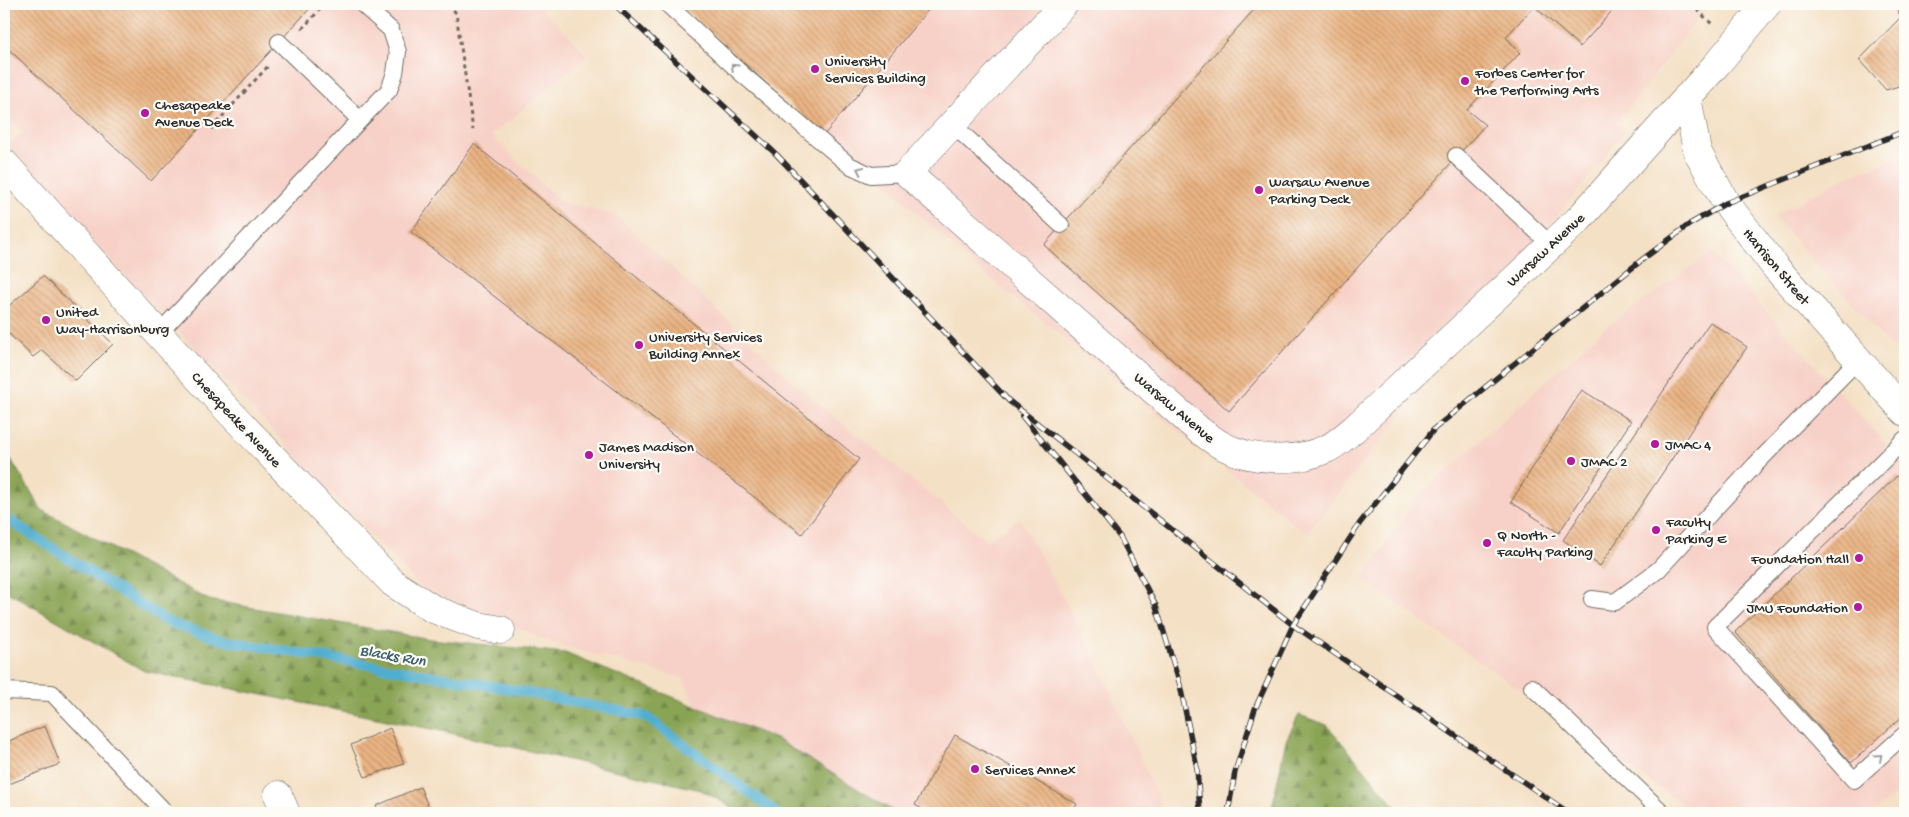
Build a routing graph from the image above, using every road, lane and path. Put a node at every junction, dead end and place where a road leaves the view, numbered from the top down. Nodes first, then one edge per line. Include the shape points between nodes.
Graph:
1 (362, 4) edge
2 (448, 4) edge
3 (667, 4) edge
4 (1064, 4) edge
5 (1691, 4) edge
6 (1767, 4) edge
7 (1714, 26) dead end
8 (279, 42) dead end
9 (1687, 98) junction
10 (360, 120) junction
11 (952, 124) junction
12 (473, 130) dead end
13 (1456, 156) dead end
14 (4, 163) edge
15 (907, 173) junction
16 (1062, 225) dead end
17 (1551, 245) junction
18 (158, 334) junction
19 (1858, 360) junction
20 (1903, 405) edge
21 (1905, 439) edge
22 (1592, 599) dead end
23 (501, 630) dead end
24 (1532, 687) dead end
25 (4, 691) edge
26 (1905, 734) edge
27 (166, 813) edge
28 (1663, 813) edge

1 - 10 lane via 391,30 398,52 389,90
2 - 12 path via 456,13
15 -> 3 lane via 870,175 849,165 742,74
4 - 11 street
5 - 7 path
6 - 9 street, Warsaw Avenue
8 - 10 lane
9 - 17 street, Warsaw Avenue via 1579,219
9 - 19 street, Harrison Street via 1697,151 1726,203 1776,268
10 - 18 lane
11 - 15 street
11 - 16 lane
13 - 17 lane
14 - 18 street, Chesapeake Avenue
15 - 17 street, Warsaw Avenue via 1200,430 1224,446 1245,454 1273,458 1301,457 1327,449 1354,429
18 - 23 street, Chesapeake Avenue via 393,582 433,610 478,626
19 - 20 street, Harrison Street
19 - 22 lane via 1658,570 1615,602
21 -> 26 lane via 1715,627 1854,780
24 - 28 lane
25 - 27 lane via 52,693

